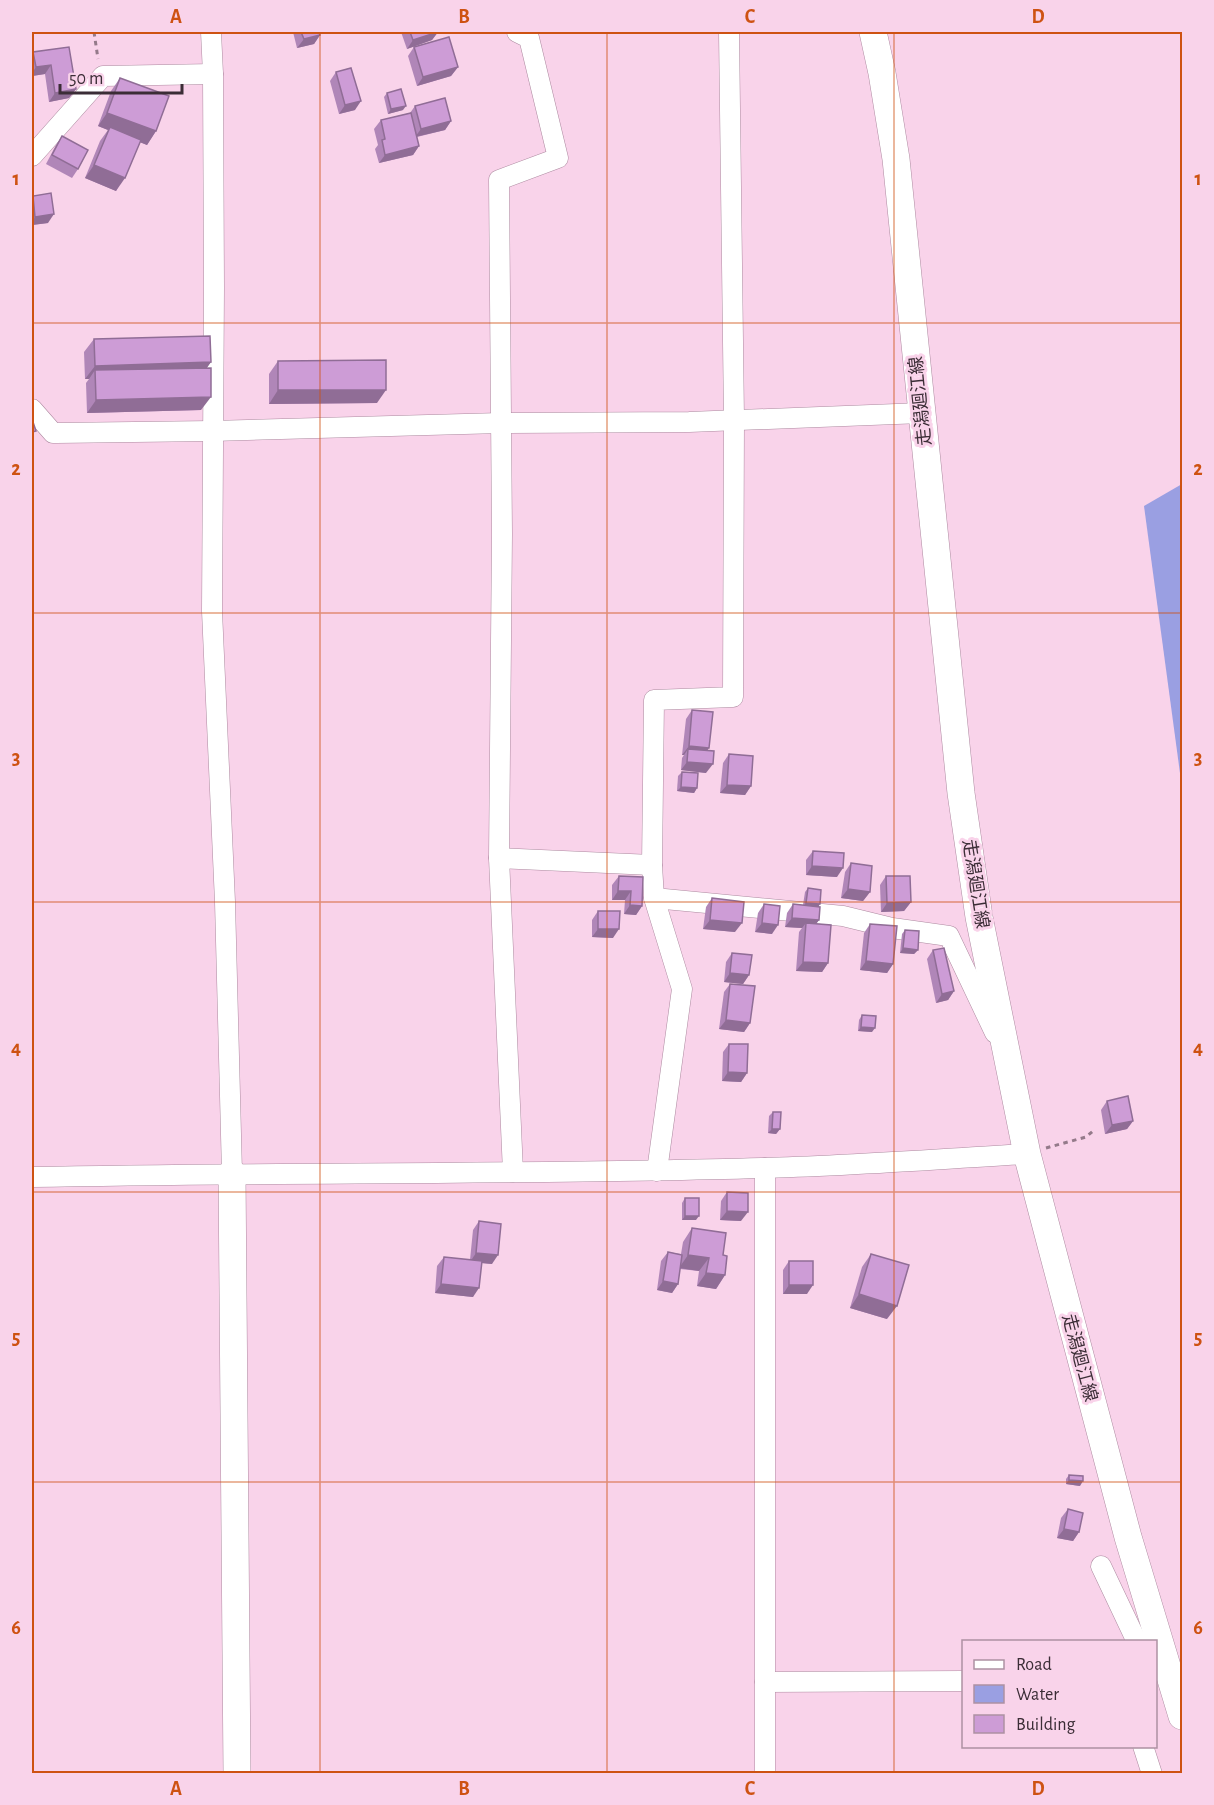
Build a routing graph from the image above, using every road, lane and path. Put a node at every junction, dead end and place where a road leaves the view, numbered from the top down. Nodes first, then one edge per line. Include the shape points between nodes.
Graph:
1 (94, 32) edge
2 (211, 32) edge
3 (517, 32) edge
4 (729, 32) edge
5 (873, 32) edge
6 (213, 74) junction
7 (103, 76) junction
8 (32, 156) edge
9 (32, 410) edge
10 (922, 413) junction
11 (734, 419) junction
12 (501, 423) junction
13 (212, 431) junction
14 (499, 858) junction
15 (652, 865) junction
16 (654, 898) junction
17 (1006, 1055) junction
18 (1093, 1131) dead end
19 (1027, 1154) junction
20 (765, 1168) junction
21 (657, 1171) junction
22 (513, 1172) junction
23 (232, 1173) junction
24 (32, 1177) edge
25 (1101, 1566) dead end
26 (1137, 1640) edge
27 (1155, 1640) edge
28 (1160, 1659) edge
29 (962, 1681) edge
30 (765, 1682) junction
31 (1182, 1716) edge
32 (1144, 1748) edge
33 (237, 1773) edge
34 (765, 1773) edge
35 (1152, 1773) edge

1 - 7 path
2 - 6 street
3 - 12 street via 529,39 558,158 499,180
4 - 11 street
5 - 10 main road, 走潟廻江線 via 896,159
6 - 7 street
6 - 13 street
7 - 8 street
9 - 13 street via 53,433
10 - 11 street
10 - 17 main road, 走潟廻江線 via 960,793
11 - 12 street
11 - 15 street via 733,697 654,700
12 - 13 street
12 - 14 street
13 - 23 street via 212,611
14 - 15 street
14 - 22 street
15 - 16 street
16 - 17 street via 843,916 949,936
16 - 21 street via 682,989
17 - 19 main road, 走潟廻江線
18 - 19 path via 1086,1137
19 - 20 street
19 - 27 main road, 走潟廻江線
20 - 21 street
20 - 30 street
21 - 22 street
22 - 23 street
23 - 24 street
23 - 33 main road
25 - 26 street
28 - 31 main road, 走潟廻江線
29 - 30 street
30 - 34 street
32 - 35 street

